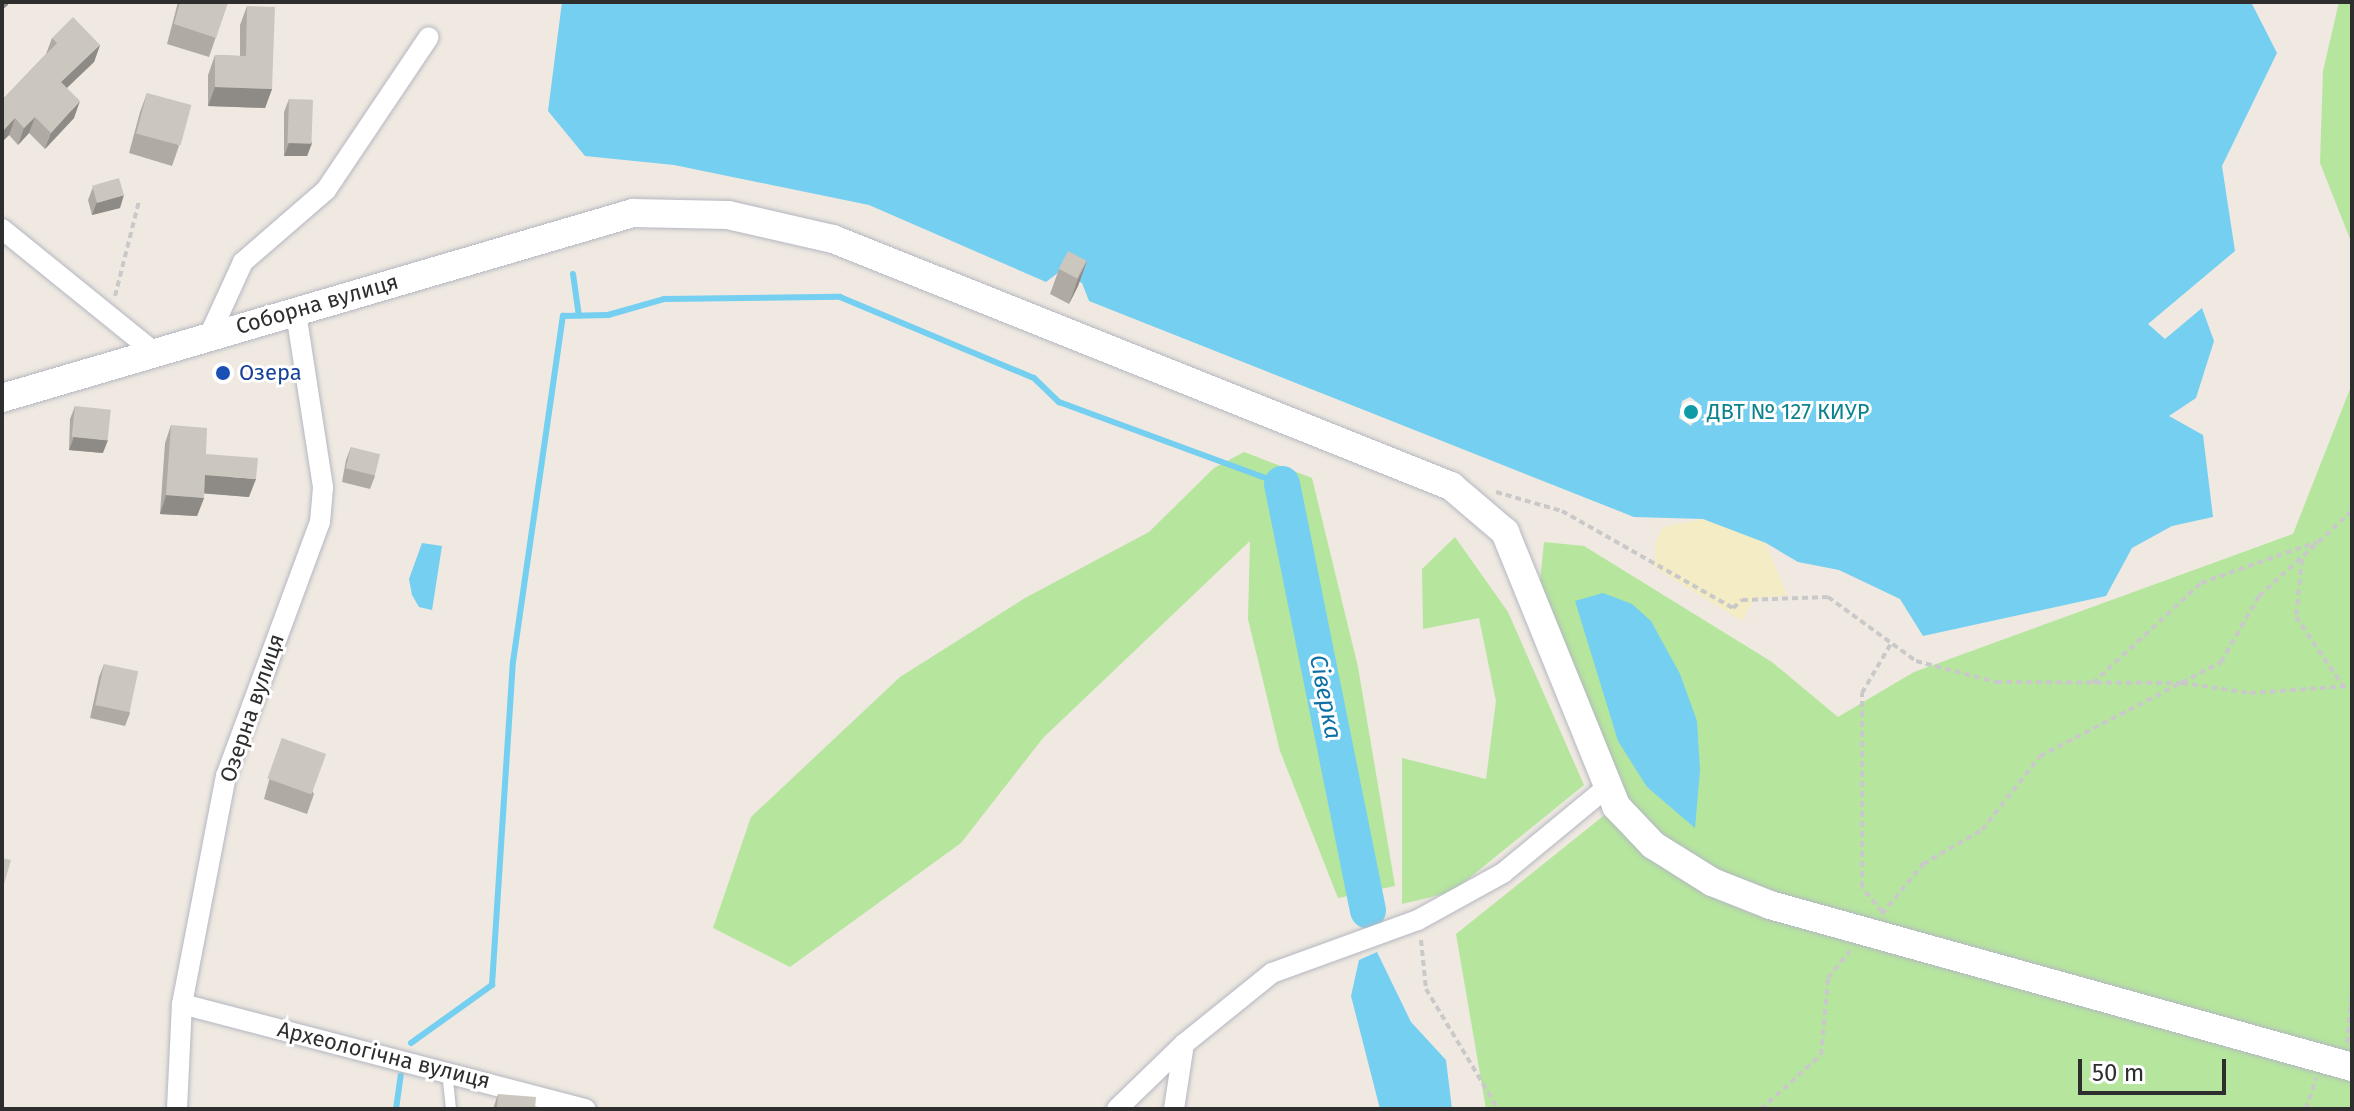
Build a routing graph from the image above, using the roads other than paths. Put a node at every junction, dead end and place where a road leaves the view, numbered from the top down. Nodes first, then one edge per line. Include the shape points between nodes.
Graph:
1 (429, 37) dead end
2 (2, 229) edge
3 (296, 312) junction
4 (210, 334) junction
5 (154, 352) junction
6 (2, 398) edge
7 (1606, 788) junction
8 (182, 1004) junction
9 (1184, 1044) junction
10 (2349, 1066) edge
11 (447, 1069) junction
12 (177, 1109) edge
13 (451, 1109) edge
14 (586, 1109) edge
15 (1117, 1109) edge
16 (1174, 1109) edge

1 - 4 street via 326,190 243,262
2 - 5 street
3 - 4 street, Соборна вулиця
3 - 7 street, Соборна вулиця via 633,213 728,215 833,239 1451,486 1505,532
3 - 8 street, Озерна вулиця via 323,487 320,522 226,776
4 - 5 street, Соборна вулиця
5 - 6 street, Соборна вулиця
7 - 9 street via 1503,873 1418,920 1272,973
7 - 10 street, Соборна вулиця via 1653,845 1712,882 1770,905 1875,922
8 - 11 street, Археологічна вулиця
8 - 12 street, Озерна вулиця
9 - 15 street
9 - 16 street
11 - 13 lane
11 - 14 street, Археологічна вулиця

